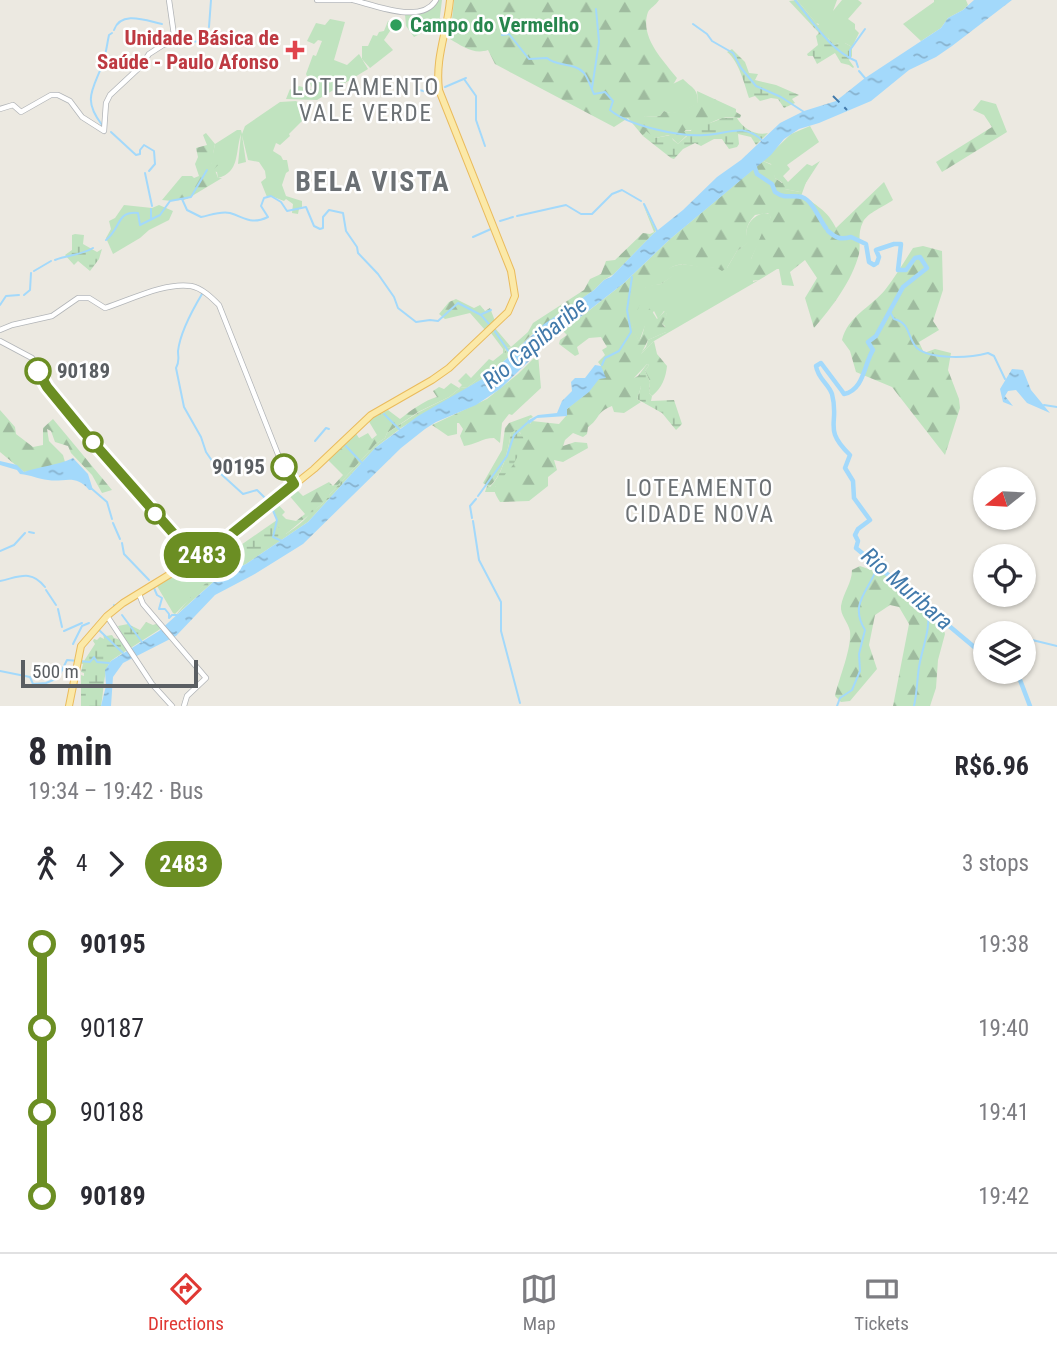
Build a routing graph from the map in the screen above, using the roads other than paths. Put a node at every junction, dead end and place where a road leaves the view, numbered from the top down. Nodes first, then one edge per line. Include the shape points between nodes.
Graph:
1 (169, 0) edge
2 (317, 0) edge
3 (352, 0) edge
4 (436, 0) edge
5 (450, 0) edge
6 (0, 109) edge
7 (0, 330) edge
8 (0, 341) edge
9 (294, 484) junction
10 (196, 559) junction
11 (141, 598) junction
12 (107, 616) junction
13 (69, 706) edge
14 (172, 706) edge
15 (184, 706) edge

1 - 6 street via 175,42 149,54 110,94 104,131 58,95 21,112 13,105
2 - 3 street
3 - 4 street via 402,12 427,9
5 - 9 main road via 438,62 441,95 511,271 513,304 446,371 371,415
7 - 9 street via 52,316 78,298 89,298 103,308 161,289 197,288 219,305
8 - 10 street via 32,358 49,390
9 - 10 main road
10 - 11 main road
11 - 12 main road via 127,600
11 - 15 street via 206,678 189,693
12 - 13 main road via 84,640
12 - 14 street via 160,696

